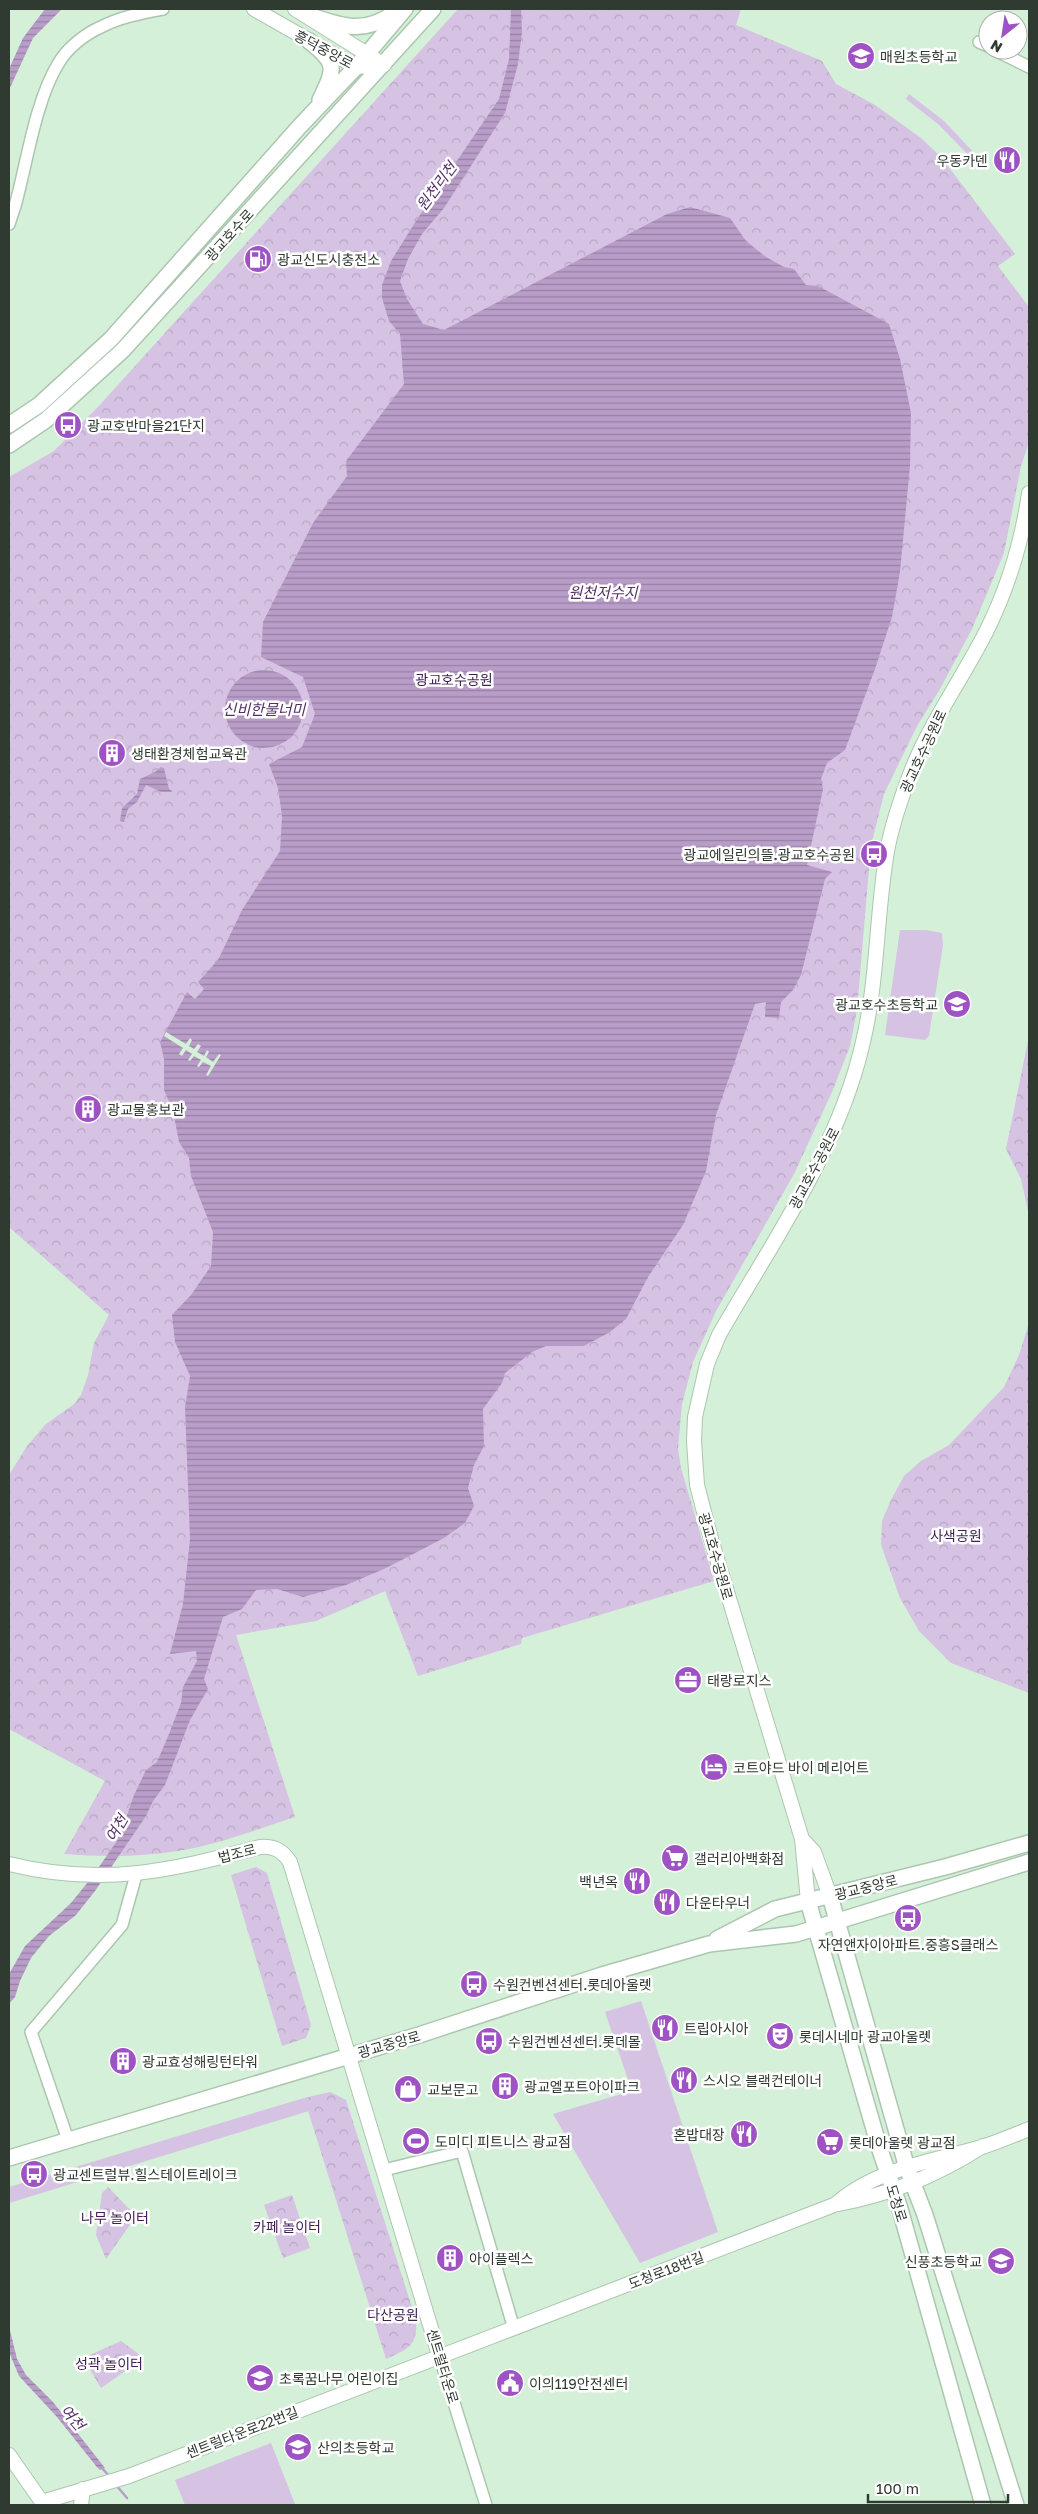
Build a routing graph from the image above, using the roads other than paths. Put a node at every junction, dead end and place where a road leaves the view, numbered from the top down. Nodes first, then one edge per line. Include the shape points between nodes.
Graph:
1 (159, 9) edge
2 (254, 9) edge
3 (400, 9) edge
4 (404, 9) edge
5 (434, 9) edge
6 (300, 12) edge
7 (309, 41) junction
8 (367, 53) junction
9 (1015, 60) edge
10 (384, 65) junction
11 (356, 67) junction
12 (1029, 67) edge
13 (314, 113) junction
14 (9, 224) edge
15 (9, 425) edge
16 (9, 444) edge
17 (1029, 493) edge
18 (802, 1840) junction
19 (1029, 1843) edge
20 (1029, 1862) edge
21 (9, 1864) edge
22 (133, 1875) junction
23 (830, 1896) junction
24 (808, 1902) junction
25 (838, 1923) junction
26 (817, 1928) junction
27 (709, 1944) junction
28 (350, 2055) junction
29 (1029, 2129) edge
30 (68, 2140) junction
31 (983, 2146) junction
32 (9, 2158) edge
33 (906, 2168) junction
34 (384, 2170) junction
35 (889, 2175) junction
36 (912, 2183) junction
37 (894, 2190) junction
38 (834, 2205) junction
39 (514, 2329) junction
40 (440, 2358) junction
41 (9, 2455) edge
42 (84, 2489) junction
43 (43, 2504) edge
44 (81, 2505) edge
45 (486, 2505) edge
46 (983, 2505) edge
47 (1016, 2505) edge

1 - 14 street via 101,26 86,35 58,62 45,89
2 - 7 street, 흥덕중앙로
3 - 6 main road via 382,22 363,28 341,26
4 - 8 main road, 광교호수로
5 - 10 main road, 광교호수로
6 - 8 street, 흥덕중앙로
7 - 11 street, 흥덕중앙로
7 - 13 main road via 326,54 331,65 331,75
8 - 10 street, 흥덕중앙로
8 - 11 main road, 광교호수로
9 - 12 street
10 - 11 street, 흥덕중앙로
10 - 16 main road, 광교호수로 via 123,350 46,420
11 - 13 main road, 광교호수로
13 - 15 main road, 광교호수로 via 111,339 39,405
17 - 18 street, 광교호수공원로 via 1015,561 996,610 930,731 900,802 886,862 863,1042 845,1106 823,1154 720,1335 707,1364 695,1417 695,1467 702,1508
18 - 23 street, 광교호수공원로 via 814,1852
18 - 24 street, 광교호수공원로
19 - 23 main road, 광교중앙로
20 - 25 main road, 광교중앙로
21 - 22 street, 법조로 via 40,1872 86,1876
22 - 28 street, 법조로 via 176,1869 260,1847 269,1846 284,1853 290,1862
22 - 30 street via 122,1925 31,2032
23 - 24 main road, 광교중앙로
23 - 25 main road, 도청로
24 - 26 main road, 도청로
24 - 27 main road, 광교중앙로 via 775,1909
25 - 26 main road, 광교중앙로
25 - 33 main road, 도청로
26 - 27 main road, 광교중앙로 via 796,1934
26 - 35 main road, 도청로
27 - 28 main road, 광교중앙로
28 - 30 main road, 광교중앙로
28 - 34 street, 센트럴타운로
29 - 31 street
30 - 32 main road, 광교중앙로
31 - 33 street
31 - 36 street, 도청로18번길 via 945,2170
33 - 35 street
33 - 36 main road, 도청로
34 - 39 street via 462,2151
34 - 40 street, 센트럴타운로
35 - 37 main road, 도청로
35 - 38 street via 851,2190
36 - 37 street, 도청로18번길
36 - 47 main road, 도청로 via 925,2215
37 - 38 street, 도청로18번길
37 - 46 main road, 도청로
38 - 39 street, 도청로18번길
39 - 40 street, 도청로18번길
40 - 42 street, 센트럴타운로22번길 via 129,2476
40 - 45 street, 센트럴타운로
41 - 43 street
42 - 43 street, 센트럴타운로22번길
42 - 44 street

